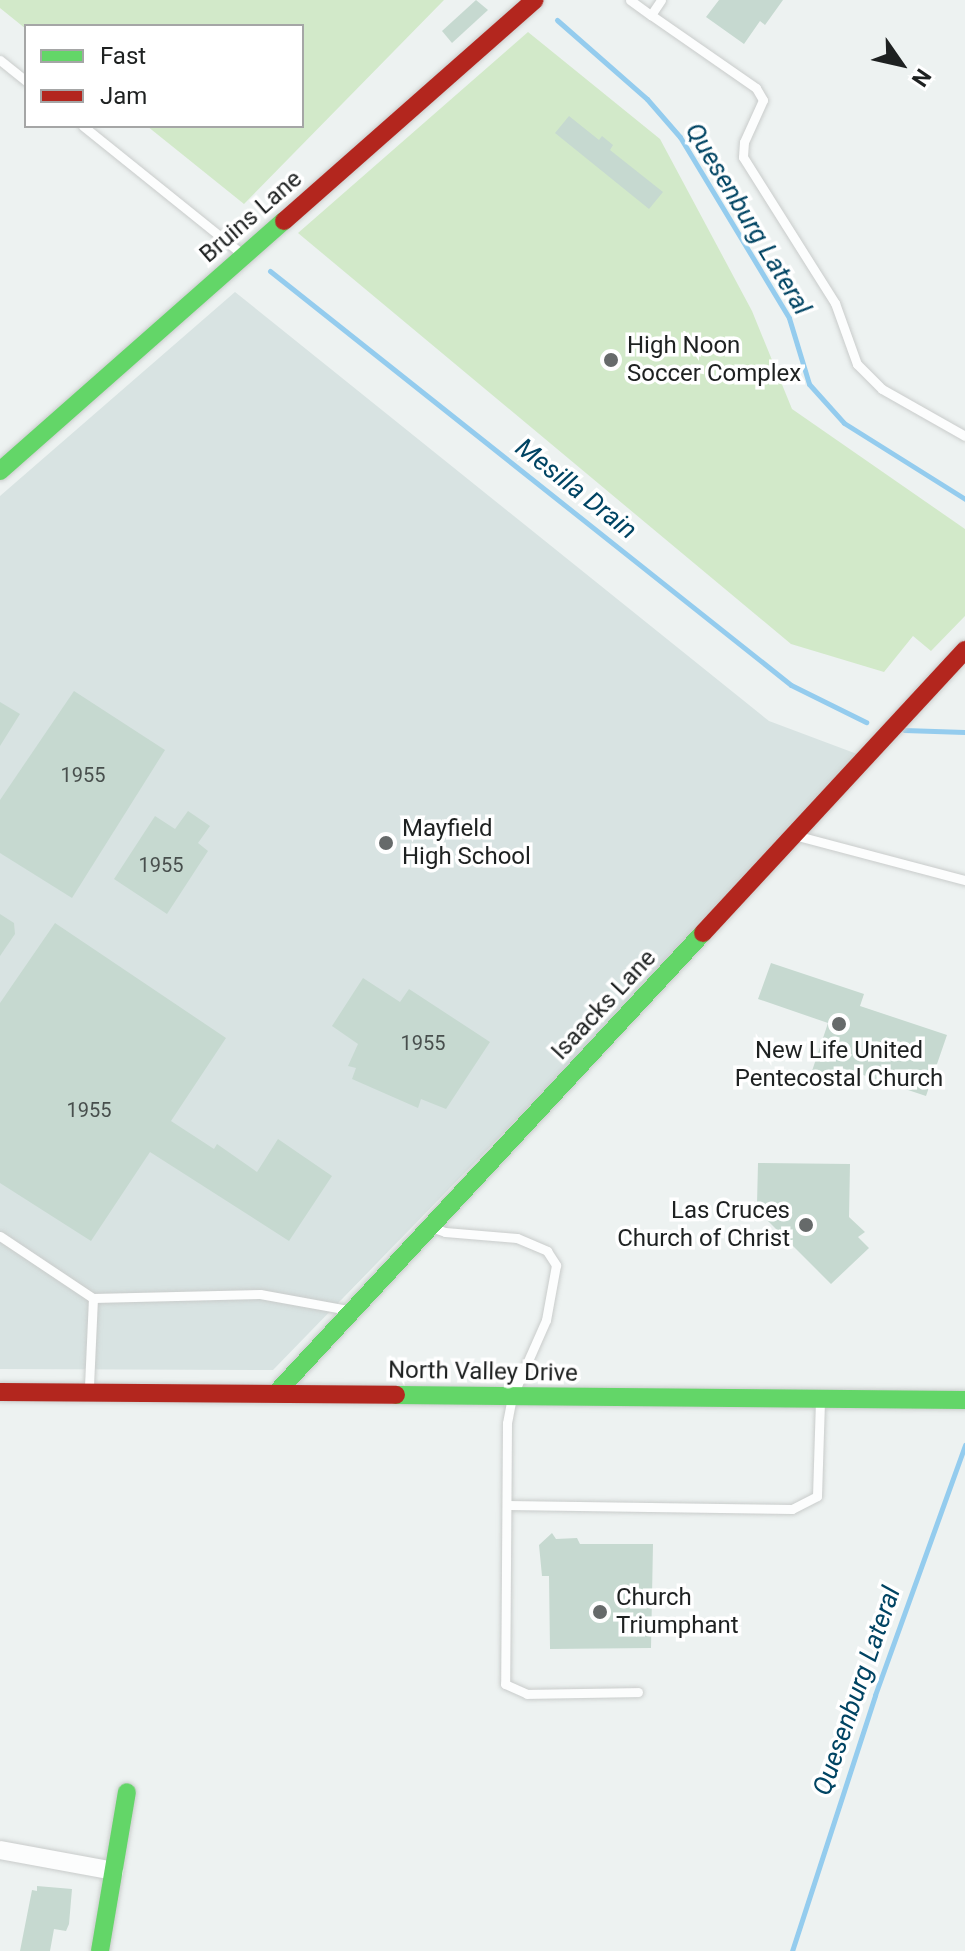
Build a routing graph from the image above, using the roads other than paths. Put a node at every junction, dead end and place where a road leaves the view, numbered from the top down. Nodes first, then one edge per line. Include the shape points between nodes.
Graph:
1 (535, 0) edge
2 (630, 0) edge
3 (661, 0) edge
4 (651, 15) junction
5 (0, 60) edge
6 (24, 79) edge
7 (85, 128) edge
8 (243, 255) junction
9 (965, 436) edge
10 (0, 471) edge
11 (965, 650) edge
12 (794, 835) junction
13 (965, 880) edge
14 (431, 1226) junction
15 (0, 1236) edge
16 (93, 1298) junction
17 (353, 1311) junction
18 (0, 1392) edge
19 (88, 1392) junction
20 (277, 1392) junction
21 (512, 1397) junction
22 (820, 1398) junction
23 (965, 1400) edge
24 (507, 1505) junction
25 (638, 1692) dead end
26 (127, 1792) dead end
27 (0, 1850) edge
28 (114, 1871) junction
29 (100, 1951) edge

1 - 8 street, Bruins Lane
2 - 4 lane
3 - 4 lane
4 - 9 lane via 756,88 763,100 744,142 743,157 829,292 857,364 882,389
5 - 6 lane
7 - 8 lane
8 - 10 street, Bruins Lane
11 - 12 street, Isaacks Lane
12 - 13 lane
12 - 14 street, Isaacks Lane
14 - 17 street, Isaacks Lane
14 - 21 lane via 445,1232 517,1238 547,1251 556,1265 546,1320
15 - 16 lane
16 - 17 lane via 260,1294
16 - 19 lane
17 - 20 street, Isaacks Lane
18 - 19 street, North Valley Drive
19 - 20 street, North Valley Drive
20 - 21 street, North Valley Drive
21 - 22 street, North Valley Drive
21 - 24 lane
22 - 23 street, North Valley Drive
22 - 24 lane via 817,1496 792,1509
24 - 25 lane via 505,1684 527,1694
26 - 28 street
27 - 28 street
28 - 29 street

